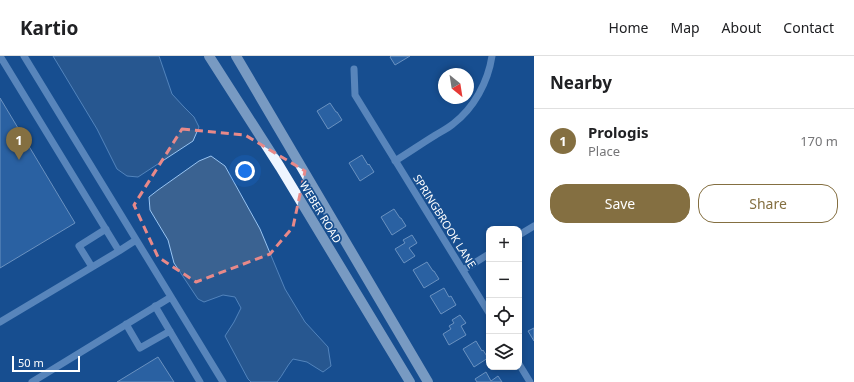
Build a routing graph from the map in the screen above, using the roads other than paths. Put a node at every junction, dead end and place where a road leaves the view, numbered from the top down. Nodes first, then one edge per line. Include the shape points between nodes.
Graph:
1 (0, 56) edge
2 (24, 56) edge
3 (209, 56) edge
4 (236, 56) edge
5 (492, 56) edge
6 (354, 69) dead end
7 (395, 161) junction
8 (534, 226) edge
9 (106, 229) junction
10 (522, 233) edge
11 (136, 240) junction
12 (119, 251) junction
13 (486, 256) edge
14 (92, 267) junction
15 (463, 270) junction
16 (171, 297) junction
17 (155, 306) junction
18 (486, 309) edge
19 (0, 322) edge
20 (126, 324) junction
21 (170, 331) junction
22 (522, 368) edge
23 (531, 378) edge
24 (32, 382) edge
25 (200, 382) edge
26 (223, 382) edge
27 (410, 382) edge
28 (428, 382) edge

1 - 9 street
2 - 11 street
3 - 27 main road, WEBER ROAD via 280,167
4 - 28 main road, WEBER ROAD
5 - 7 street via 486,81 462,116
6 - 7 street, SPRINGBROOK LANE via 355,95
7 - 15 street, SPRINGBROOK LANE
8 - 10 street
9 - 12 street
9 - 14 street via 78,246
11 - 12 street
11 - 16 street
12 - 14 street
13 - 15 street
14 - 19 street
15 - 18 street, SPRINGBROOK LANE
16 - 17 street
16 - 26 street
17 - 20 street
17 - 21 street
20 - 21 street via 140,348
20 - 24 street
21 - 25 street
22 - 23 street

